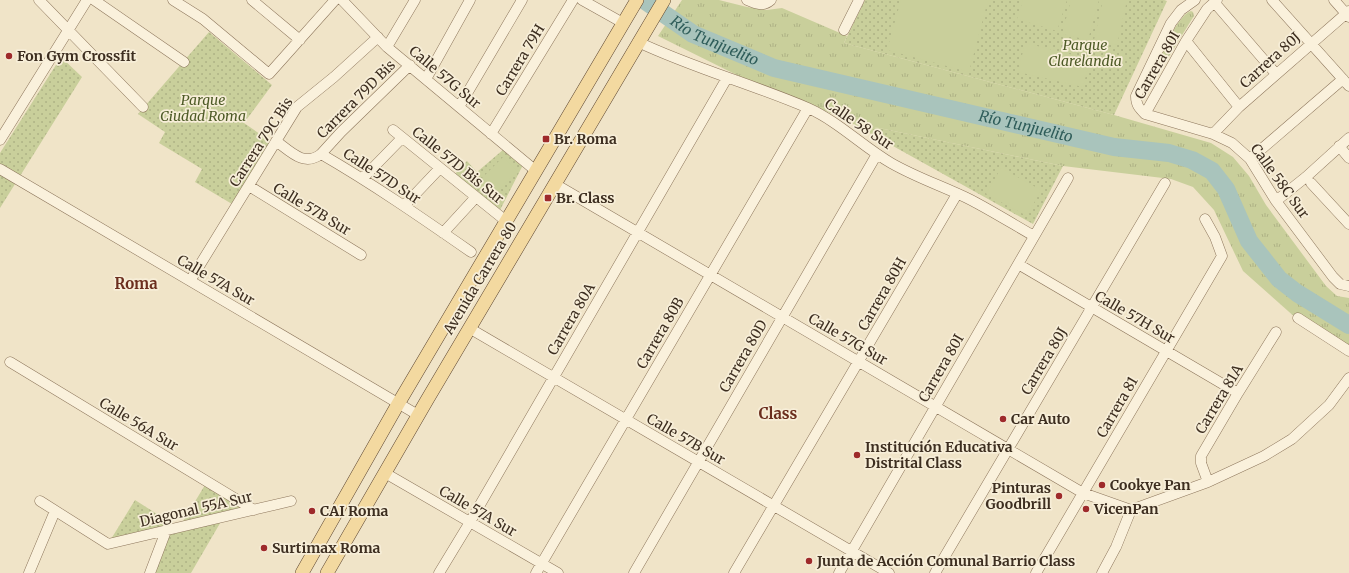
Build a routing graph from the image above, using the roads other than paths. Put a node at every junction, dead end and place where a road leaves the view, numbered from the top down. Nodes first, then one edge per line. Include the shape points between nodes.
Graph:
1 (39, 0) edge
2 (88, 0) edge
3 (94, 0) edge
4 (173, 0) edge
5 (252, 0) edge
6 (342, 0) edge
7 (470, 0) edge
8 (522, 0) edge
9 (573, 0) edge
10 (582, 0) edge
11 (637, 0) edge
12 (664, 0) edge
13 (747, 0) edge
14 (859, 0) edge
15 (1272, 0) edge
16 (1334, 0) edge
17 (1192, 1) edge
18 (329, 2) edge
19 (411, 2) edge
20 (769, 2) edge
21 (1213, 4) edge
22 (1348, 13) edge
23 (625, 20) junction
24 (844, 30) dead end
25 (68, 31) junction
26 (378, 37) junction
27 (300, 40) junction
28 (1186, 41) junction
29 (638, 42) junction
30 (1311, 43) junction
31 (388, 46) junction
32 (184, 62) dead end
33 (410, 65) junction
34 (1276, 74) junction
35 (727, 78) junction
36 (426, 79) junction
37 (1346, 83) edge
38 (144, 107) dead end
39 (459, 107) junction
40 (1239, 107) junction
41 (808, 108) junction
42 (1145, 114) junction
43 (393, 130) dead end
44 (491, 134) junction
45 (1213, 134) junction
46 (402, 138) junction
47 (1349, 138) edge
48 (0, 140) edge
49 (276, 141) junction
50 (1339, 146) junction
51 (321, 154) junction
52 (877, 154) junction
53 (1349, 158) edge
54 (1250, 159) junction
55 (440, 168) junction
56 (0, 169) edge
57 (536, 171) junction
58 (363, 178) junction
59 (1068, 178) dead end
60 (1165, 183) dead end
61 (1311, 183) dead end
62 (555, 184) junction
63 (248, 186) junction
64 (957, 194) junction
65 (476, 197) junction
66 (1276, 201) junction
67 (404, 206) junction
68 (1205, 219) dead end
69 (506, 221) junction
70 (1349, 224) edge
71 (638, 232) junction
72 (443, 233) junction
73 (1034, 236) junction
74 (471, 252) dead end
75 (361, 255) dead end
76 (1018, 264) junction
77 (710, 275) junction
78 (190, 281) junction
79 (1349, 286) edge
80 (1091, 308) junction
81 (782, 317) junction
82 (1298, 318) dead end
83 (469, 328) junction
84 (1276, 332) dead end
85 (1166, 351) junction
86 (1349, 351) edge
87 (10, 362) dead end
88 (858, 362) junction
89 (553, 378) junction
90 (1349, 378) edge
91 (1238, 393) junction
92 (398, 404) junction
93 (936, 406) junction
94 (418, 415) junction
95 (626, 420) junction
96 (1008, 449) junction
97 (698, 462) junction
98 (385, 473) junction
99 (1208, 482) junction
100 (1083, 493) junction
101 (292, 501) dead end
102 (40, 502) dead end
103 (774, 506) junction
104 (254, 510) junction
105 (1131, 510) junction
106 (55, 511) junction
107 (470, 522) junction
108 (166, 531) junction
109 (852, 551) junction
110 (542, 564) junction
111 (29, 573) edge
112 (150, 573) edge
113 (302, 573) edge
114 (327, 573) edge
115 (439, 573) edge
116 (536, 573) edge
117 (558, 573) edge
118 (634, 573) edge
119 (734, 573) edge
120 (839, 573) edge
121 (889, 573) edge
122 (935, 573) edge
123 (1036, 573) edge
124 (1102, 573) edge

1 - 25 street
2 - 25 street
3 - 32 street
4 - 27 street via 203,19 269,74
5 - 27 street
6 - 26 street, Calle 57G Sur
7 - 36 street
8 - 39 street
9 - 44 street, Carrera 79H
10 - 23 street
11 - 23 main road, Avenida Carrera 80
12 - 29 main road, Avenida Carrera 80
13 - 20 street via 758,5
14 - 24 street
15 - 30 street
16 - 22 street
17 - 21 street
17 - 42 street, Carrera 80I via 1171,23 1136,96 1136,103
18 - 27 street
19 - 31 street
21 - 28 street, Carrera 80I
21 - 34 street
22 - 30 street, Carrera 80J
23 - 57 main road, Avenida Carrera 80
25 - 38 street
25 - 48 street
26 - 31 street, Calle 57G Sur
26 - 49 street, Carrera 79C Bis via 297,107
28 - 40 street
28 - 42 street, Carrera 80I
29 - 35 street, Calle 58 Sur
29 - 62 main road, Avenida Carrera 80
30 - 34 street, Carrera 80J
30 - 37 street
31 - 33 street, Calle 57G Sur
33 - 36 street, Calle 57G Sur
33 - 51 street, Carrera 79D Bis
34 - 40 street, Carrera 80J
35 - 41 street, Calle 58 Sur
35 - 71 street, Carrera 80A
36 - 39 street, Calle 57G Sur
37 - 54 street
39 - 44 street, Calle 57G Sur
40 - 45 street, Carrera 80J
41 - 52 street, Calle 58 Sur via 838,124
41 - 77 street, Carrera 80B
42 - 45 street, Calle 58C Sur
43 - 46 street, Calle 57D Bis Sur
44 - 57 street, Calle 57G Sur
45 - 54 street, Calle 58C Sur via 1232,143
46 - 55 street, Calle 57D Bis Sur
46 - 58 street
47 - 50 street
49 - 51 street, Calle 57D Sur via 304,159 316,158
49 - 63 street, Carrera 79C Bis
50 - 53 street
50 - 66 street
51 - 58 street, Calle 57D Sur
52 - 64 street, Calle 58 Sur via 918,178
52 - 81 street, Carrera 80D
54 - 66 street, Calle 58C Sur
55 - 65 street, Calle 57D Bis Sur
55 - 67 street
56 - 78 street, Calle 57A Sur
57 - 69 main road, Avenida Carrera 80
58 - 67 street, Calle 57D Sur
59 - 73 street, Carrera 80I
60 - 80 street, Carrera 80J
61 - 70 street
62 - 71 street, Calle 57G Sur
62 - 83 main road, Avenida Carrera 80
63 - 75 street, Calle 57B Sur
63 - 78 street, Carrera 79C Bis
64 - 73 street, Calle 58 Sur
64 - 88 street, Carrera 80H
65 - 69 street, Calle 57D Bis Sur
65 - 72 street
66 - 79 street, Calle 58C Sur via 1333,277 1340,284
67 - 72 street, Calle 57D Sur
68 - 85 street, Carrera 81 via 1222,256
69 - 92 main road, Avenida Carrera 80
71 - 77 street, Calle 57G Sur
71 - 89 street, Carrera 80A
72 - 74 street, Calle 57D Sur
73 - 76 street, Carrera 80I
76 - 80 street, Calle 57H Sur
76 - 93 street, Carrera 80I
77 - 81 street, Calle 57G Sur
77 - 95 street, Carrera 80B
78 - 92 street, Calle 57A Sur
80 - 85 street, Calle 57H Sur
80 - 96 street, Carrera 80J
81 - 88 street, Calle 57G Sur
81 - 97 street, Carrera 80D
82 - 86 street
83 - 89 street, Calle 57B Sur
83 - 94 main road, Avenida Carrera 80
84 - 91 street, Carrera 81A
85 - 91 street, Calle 57H Sur
85 - 100 street, Carrera 81
87 - 104 street, Calle 56A Sur
88 - 93 street, Calle 57G Sur
88 - 103 street, Carrera 80H
89 - 95 street, Calle 57B Sur
89 - 107 street, Carrera 80A
90 - 99 street via 1329,404 1292,439 1257,460
91 - 99 street, Carrera 81A via 1202,456 1201,463
92 - 94 street, Calle 57A Sur
92 - 113 main road, Avenida Carrera 80
93 - 96 street, Calle 57G Sur
93 - 109 street, Carrera 80I
94 - 98 main road, Avenida Carrera 80
95 - 97 street, Calle 57B Sur
95 - 110 street, Carrera 80B
96 - 100 street, Calle 57G Sur
96 - 122 street, Carrera 80J
97 - 103 street, Calle 57B Sur
97 - 118 street, Carrera 80D
98 - 107 street, Calle 57A Sur
98 - 114 main road, Avenida Carrera 80
99 - 105 street
100 - 105 street, Calle 57G Sur
100 - 123 street, Carrera 81
101 - 104 street, Diagonal 55A Sur
102 - 106 street
103 - 109 street, Calle 57B Sur
103 - 119 street, Carrera 80H
104 - 108 street, Diagonal 55A Sur
105 - 124 street
106 - 108 street, Diagonal 55A Sur via 108,544
106 - 111 street
107 - 110 street, Calle 57A Sur
107 - 115 street, Carrera 80A
108 - 112 street
109 - 120 street, Carrera 80I
109 - 121 street, Calle 57B Sur
110 - 116 street, Carrera 80B
110 - 117 street, Calle 57A Sur

